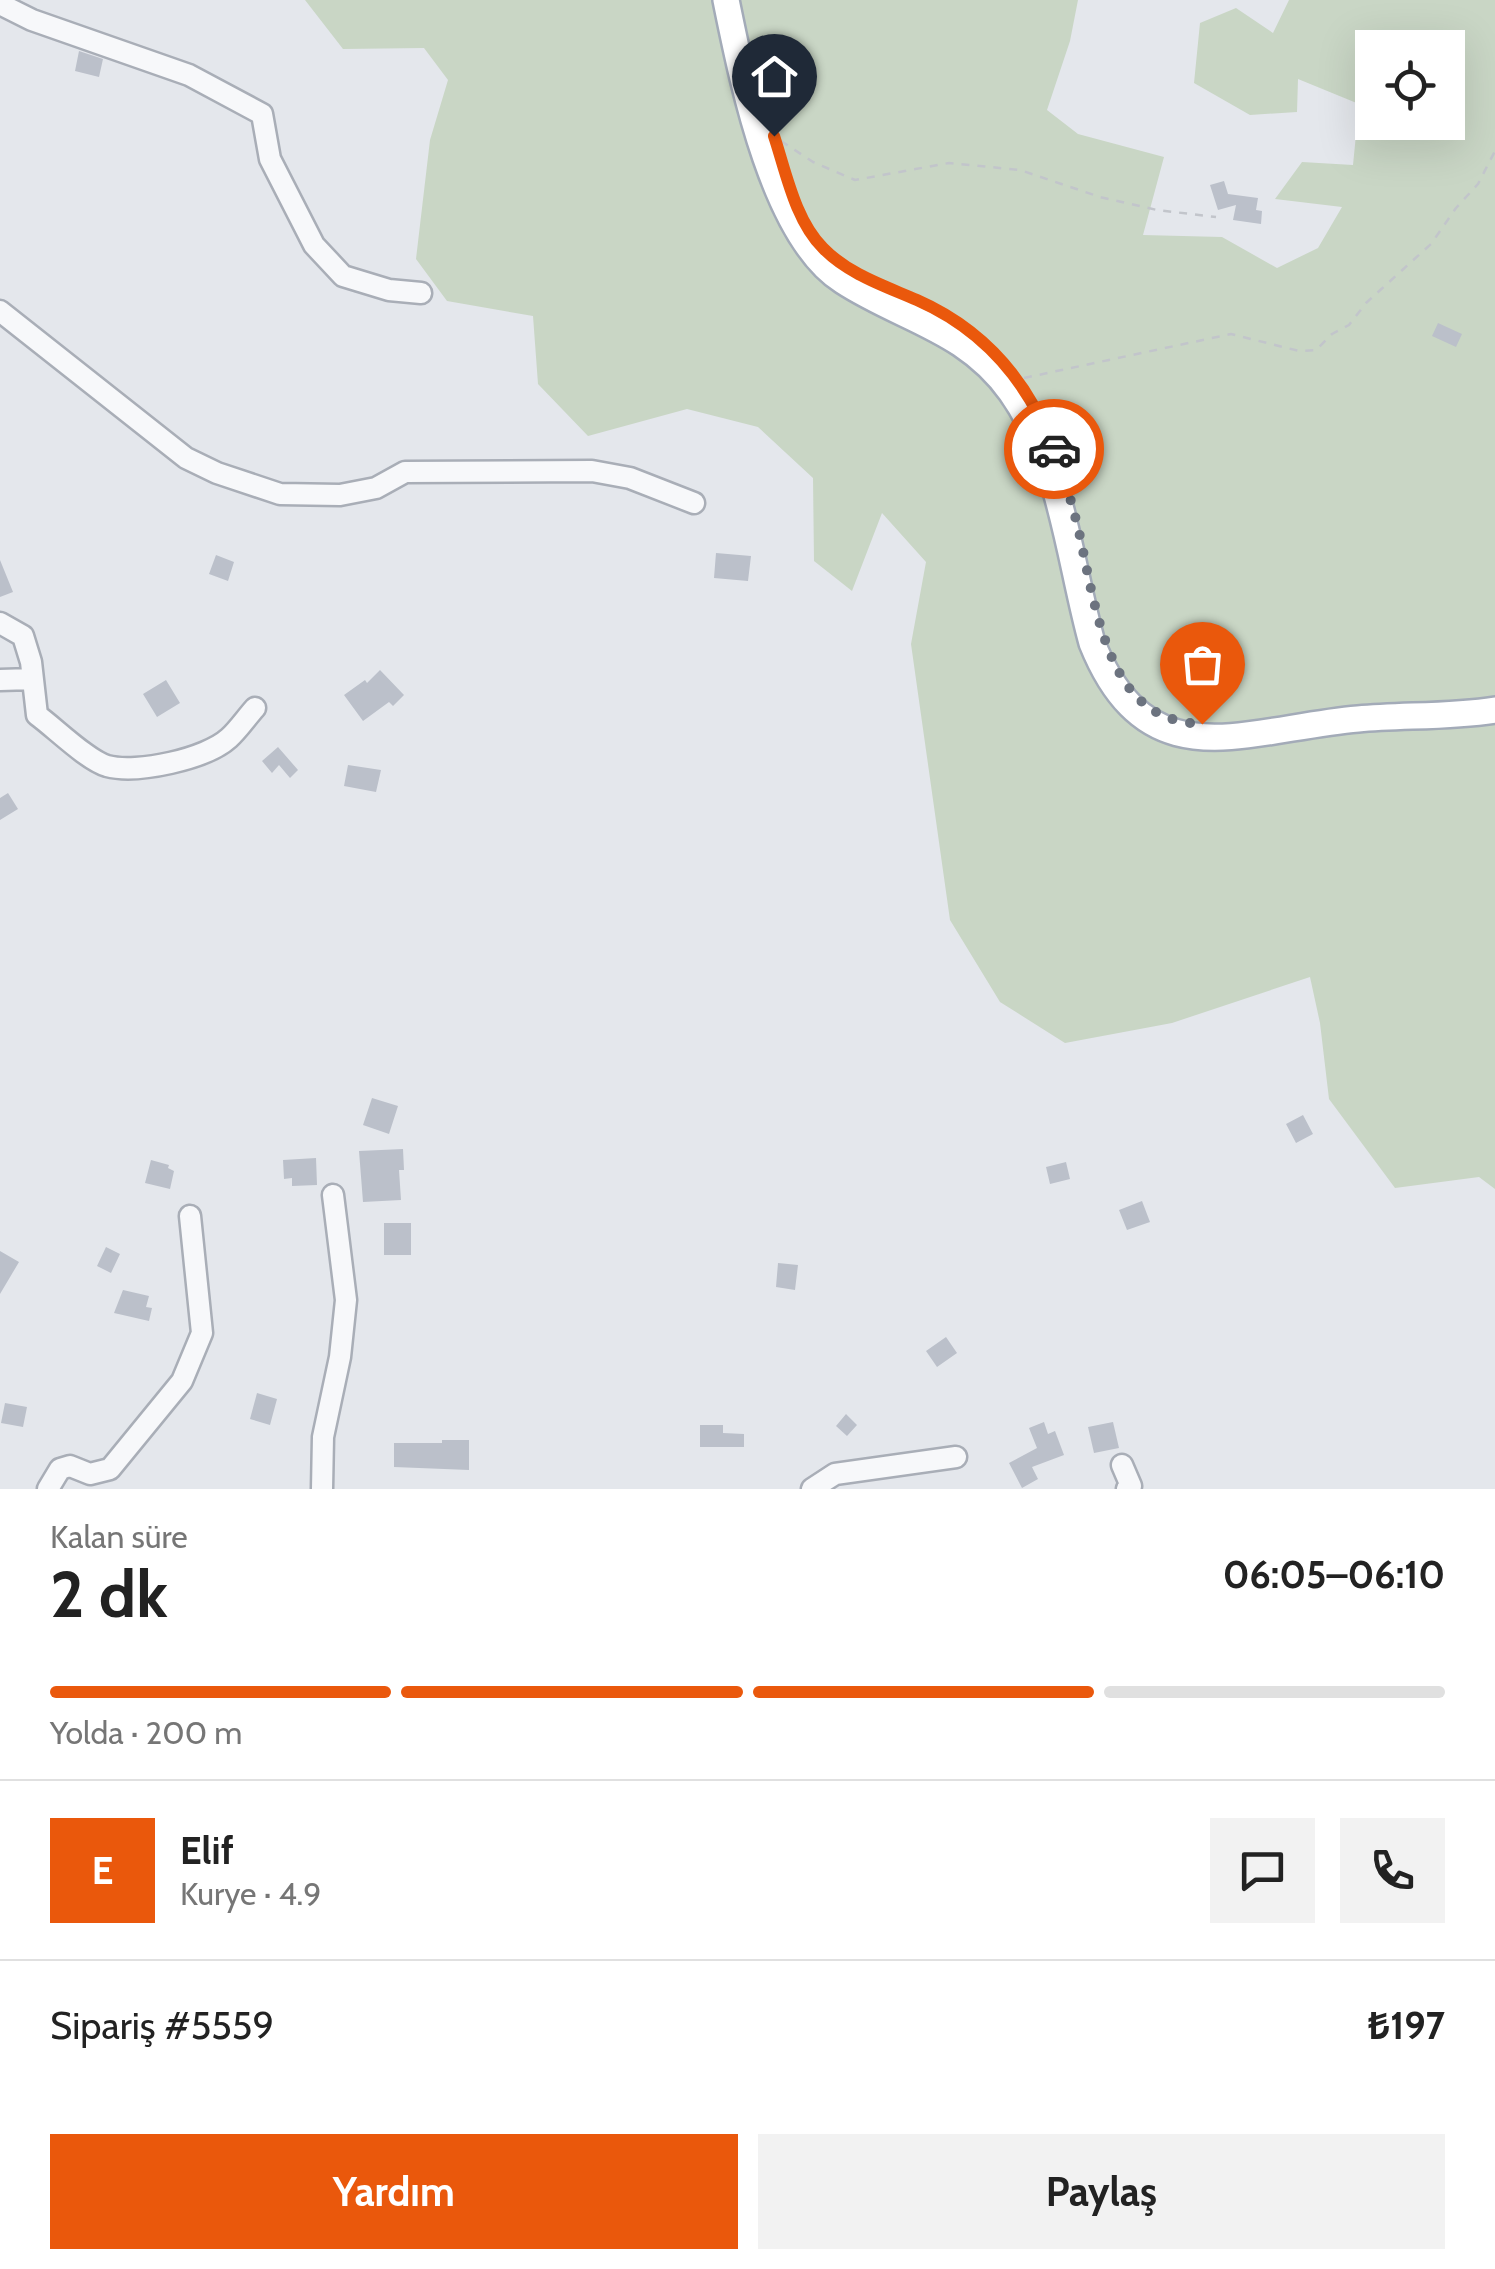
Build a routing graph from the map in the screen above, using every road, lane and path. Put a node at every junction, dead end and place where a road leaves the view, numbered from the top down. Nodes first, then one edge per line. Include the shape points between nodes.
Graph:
1 (726, 0) edge
2 (739, 0) edge
3 (0, 4) edge
4 (774, 136) junction
5 (1495, 151) edge
6 (1216, 217) dead end
7 (421, 293) dead end
8 (0, 311) edge
9 (1018, 379) junction
10 (694, 503) dead end
11 (0, 623) edge
12 (32, 678) junction
13 (0, 680) edge
14 (1495, 694) edge
15 (255, 708) dead end
16 (1495, 710) edge
17 (333, 1195) dead end
18 (190, 1216) dead end
19 (956, 1457) dead end
20 (1122, 1465) dead end
21 (48, 1489) edge
22 (322, 1489) edge
23 (812, 1489) edge
24 (1127, 1489) edge

1 - 16 main road via 765,151 807,247 842,281 968,348 1024,413 1047,462 1092,644 1128,706 1162,729 1205,738
2 - 4 main road
3 - 7 street via 189,76 262,114 270,159 314,245 342,276
4 - 6 path via 856,180 949,163 1020,170 1157,210
4 - 9 main road via 806,226 820,246 860,274 949,316
5 - 9 path via 1431,244 1316,350 1231,334
8 - 10 street via 186,458 280,494 340,496 376,488 404,472 592,471
9 - 14 main road via 1038,409 1068,491 1108,648 1130,689 1152,710 1184,724 1219,724
11 - 12 street via 23,636
12 - 13 street
12 - 15 street via 37,715 104,766 126,769 166,764 227,741
17 - 22 street via 346,1300 323,1437
18 - 21 street via 202,1333 182,1380 110,1468 90,1474 60,1468
19 - 23 street via 835,1474
20 - 24 street

